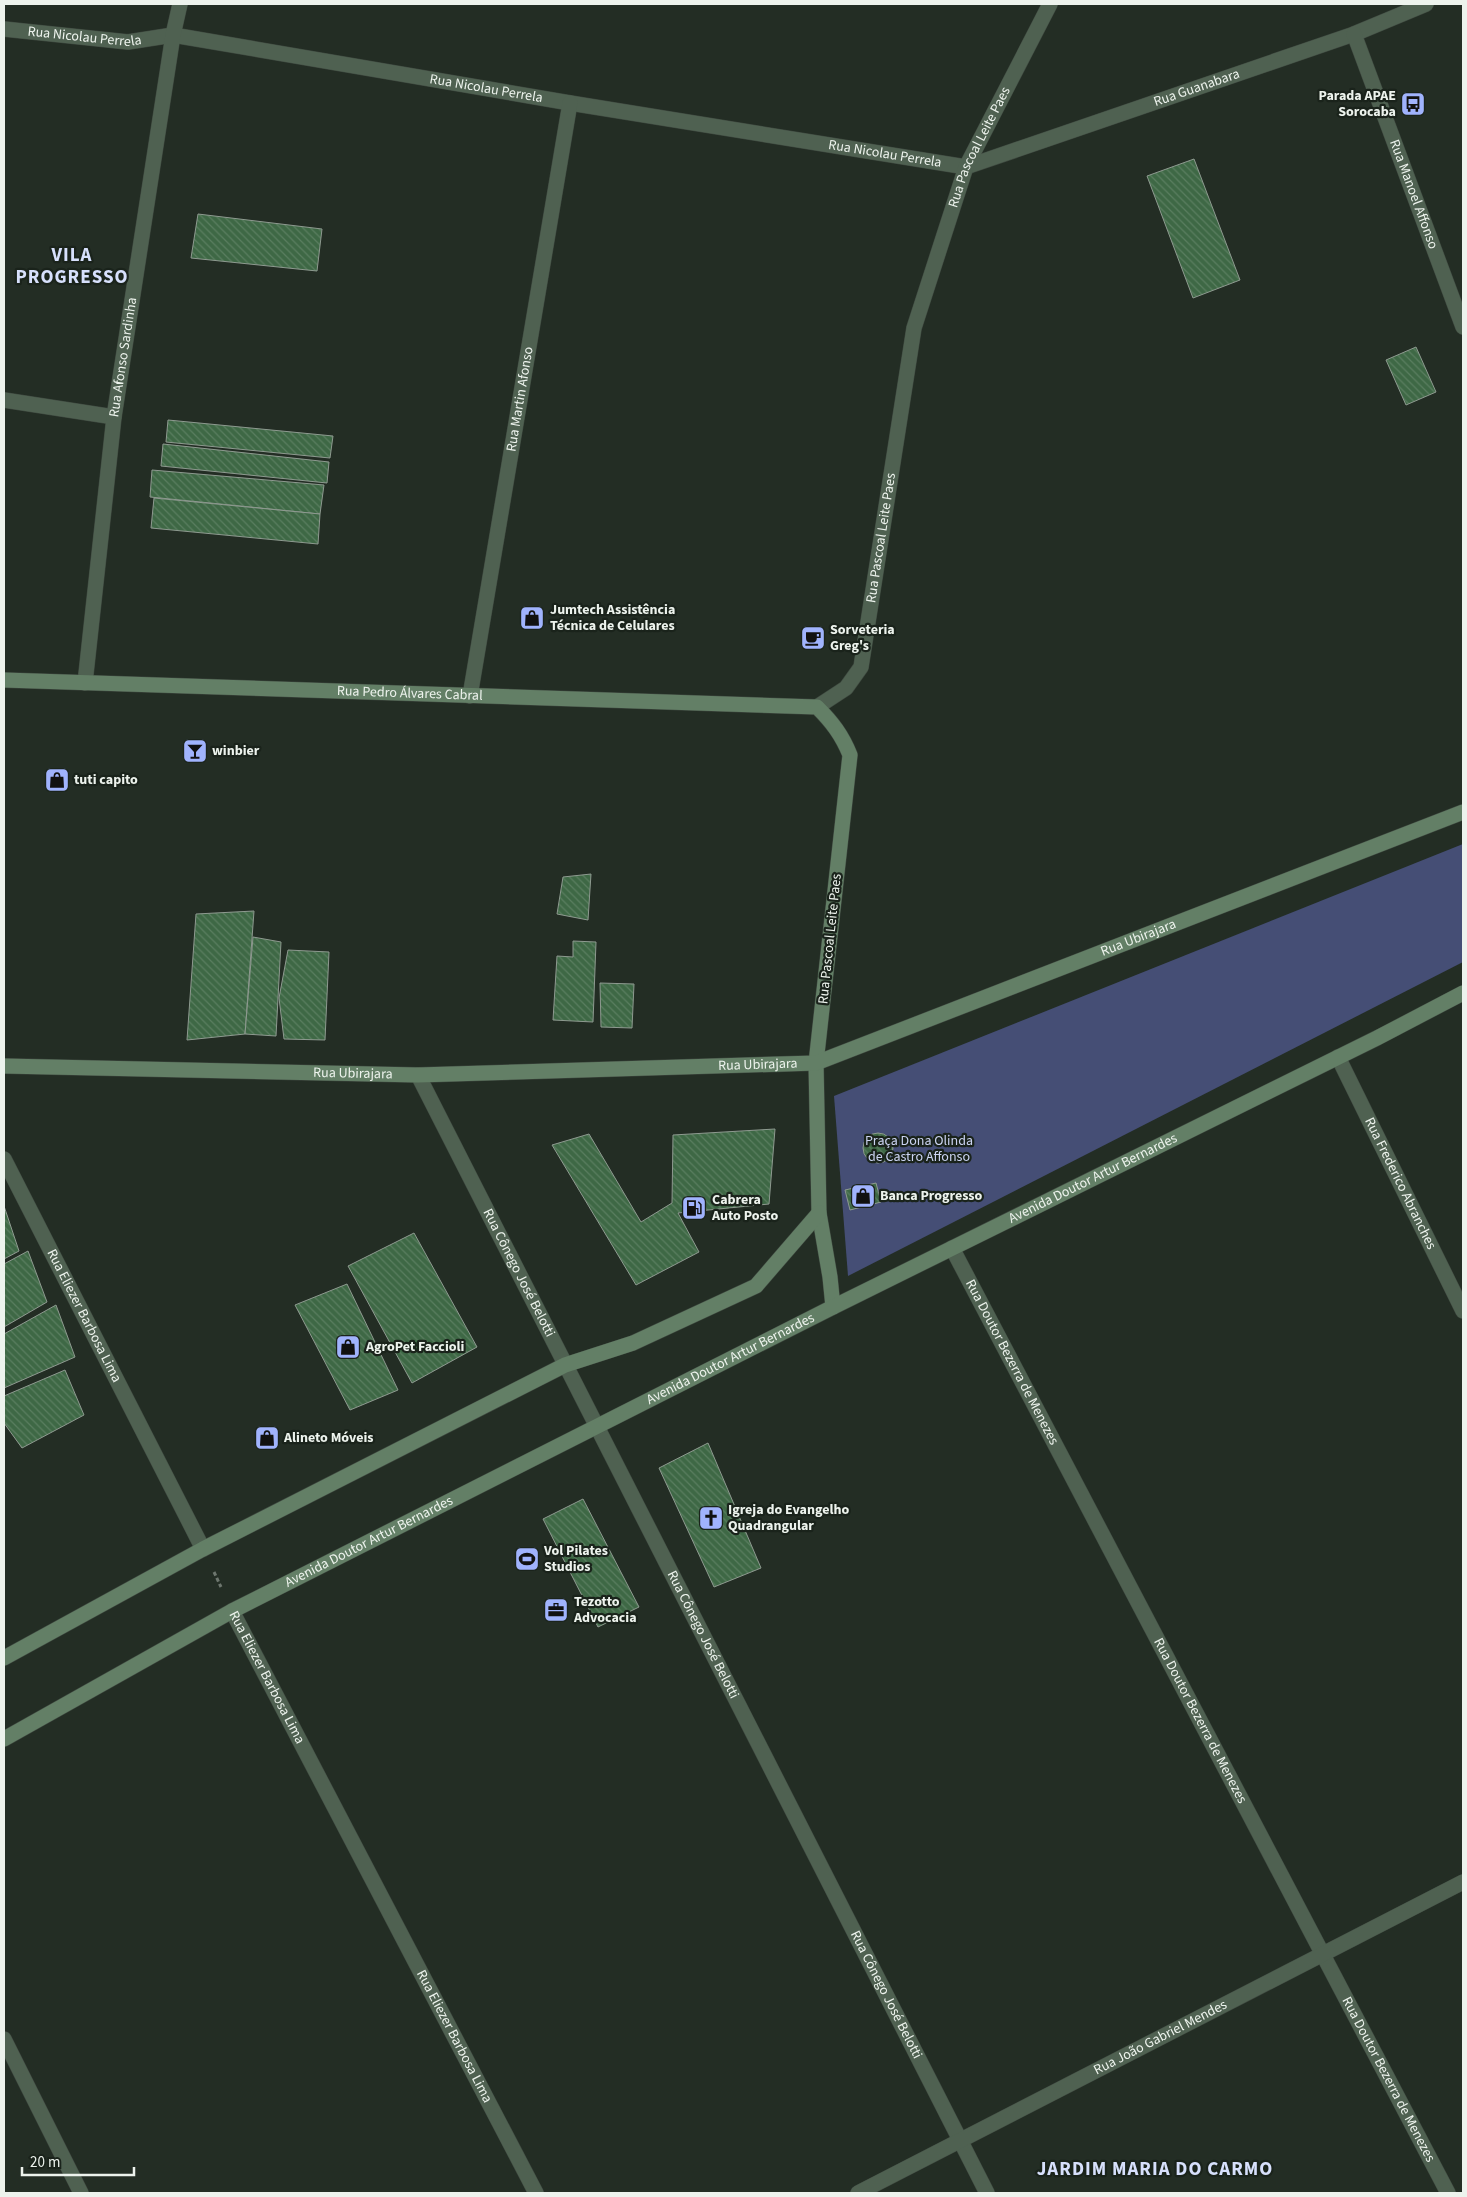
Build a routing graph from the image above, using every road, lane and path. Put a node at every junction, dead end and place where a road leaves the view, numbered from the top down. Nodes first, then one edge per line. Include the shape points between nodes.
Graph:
1 (180, 4) edge
2 (1050, 4) edge
3 (1426, 4) edge
4 (4, 29) edge
5 (1354, 34) junction
6 (173, 35) junction
7 (570, 103) junction
8 (966, 167) junction
9 (1463, 327) edge
10 (4, 400) edge
11 (114, 417) junction
12 (4, 680) edge
13 (85, 683) junction
14 (470, 696) junction
15 (817, 707) junction
16 (1463, 812) edge
17 (1463, 993) edge
18 (1338, 1056) junction
19 (816, 1063) junction
20 (4, 1066) edge
21 (418, 1075) junction
22 (4, 1159) edge
23 (819, 1213) junction
24 (952, 1248) junction
25 (833, 1307) junction
26 (1463, 1311) edge
27 (565, 1365) junction
28 (597, 1428) junction
29 (203, 1549) junction
30 (232, 1611) junction
31 (4, 1658) edge
32 (4, 1739) edge
33 (1463, 1882) edge
34 (1322, 1954) junction
35 (4, 2039) edge
36 (960, 2140) junction
37 (81, 2193) edge
38 (536, 2193) edge
39 (858, 2193) edge
40 (987, 2193) edge
41 (1448, 2193) edge

1 - 6 street, Rua Afonso Sardinha
2 - 8 street, Rua Pascoal Leite Paes
3 - 5 street, Rua Guanabara
4 - 6 street, Rua Nicolau Perrela via 128,42
5 - 8 street, Rua Guanabara
5 - 9 street, Rua Manoel Affonso
6 - 7 street, Rua Nicolau Perrela
6 - 11 street, Rua Afonso Sardinha
7 - 8 street, Rua Nicolau Perrela
7 - 14 street, Rua Martin Afonso
8 - 15 street, Rua Pascoal Leite Paes via 914,328 861,667 846,688
10 - 11 street
11 - 13 street, Rua Afonso Sardinha
12 - 13 main road, Rua Pedro Álvares Cabral
13 - 14 main road, Rua Pedro Álvares Cabral
14 - 15 main road, Rua Pedro Álvares Cabral
15 - 19 main road, Rua Pascoal Leite Paes via 834,723 850,755
16 - 19 main road, Rua Ubirajara
17 - 18 main road, Avenida Doutor Artur Bernardes
18 - 24 main road, Avenida Doutor Artur Bernardes
18 - 26 street, Rua Frederico Abranches
19 - 21 main road, Rua Ubirajara
19 - 23 main road, Rua Pascoal Leite Paes
20 - 21 main road, Rua Ubirajara
21 - 27 street, Rua Cônego José Belotti
22 - 29 street, Rua Eliezer Barbosa Lima
23 - 25 main road, Rua Pascoal Leite Paes
23 - 27 main road via 756,1286 633,1343
24 - 25 main road, Avenida Doutor Artur Bernardes
24 - 34 street, Rua Doutor Bezerra de Menezes
25 - 28 main road, Avenida Doutor Artur Bernardes
27 - 28 street, Rua Cônego José Belotti
27 - 29 main road
28 - 30 main road, Avenida Doutor Artur Bernardes
28 - 36 street, Rua Cônego José Belotti
29 - 30 path, Rua Eliezer Barbosa Lima
29 - 31 main road
30 - 32 main road, Avenida Doutor Artur Bernardes
30 - 38 street, Rua Eliezer Barbosa Lima
33 - 34 street, Rua João Gabriel Mendes
34 - 36 street, Rua João Gabriel Mendes
34 - 41 street, Rua Doutor Bezerra de Menezes
35 - 37 street
36 - 39 street, Rua João Gabriel Mendes
36 - 40 street, Rua Cônego José Belotti

